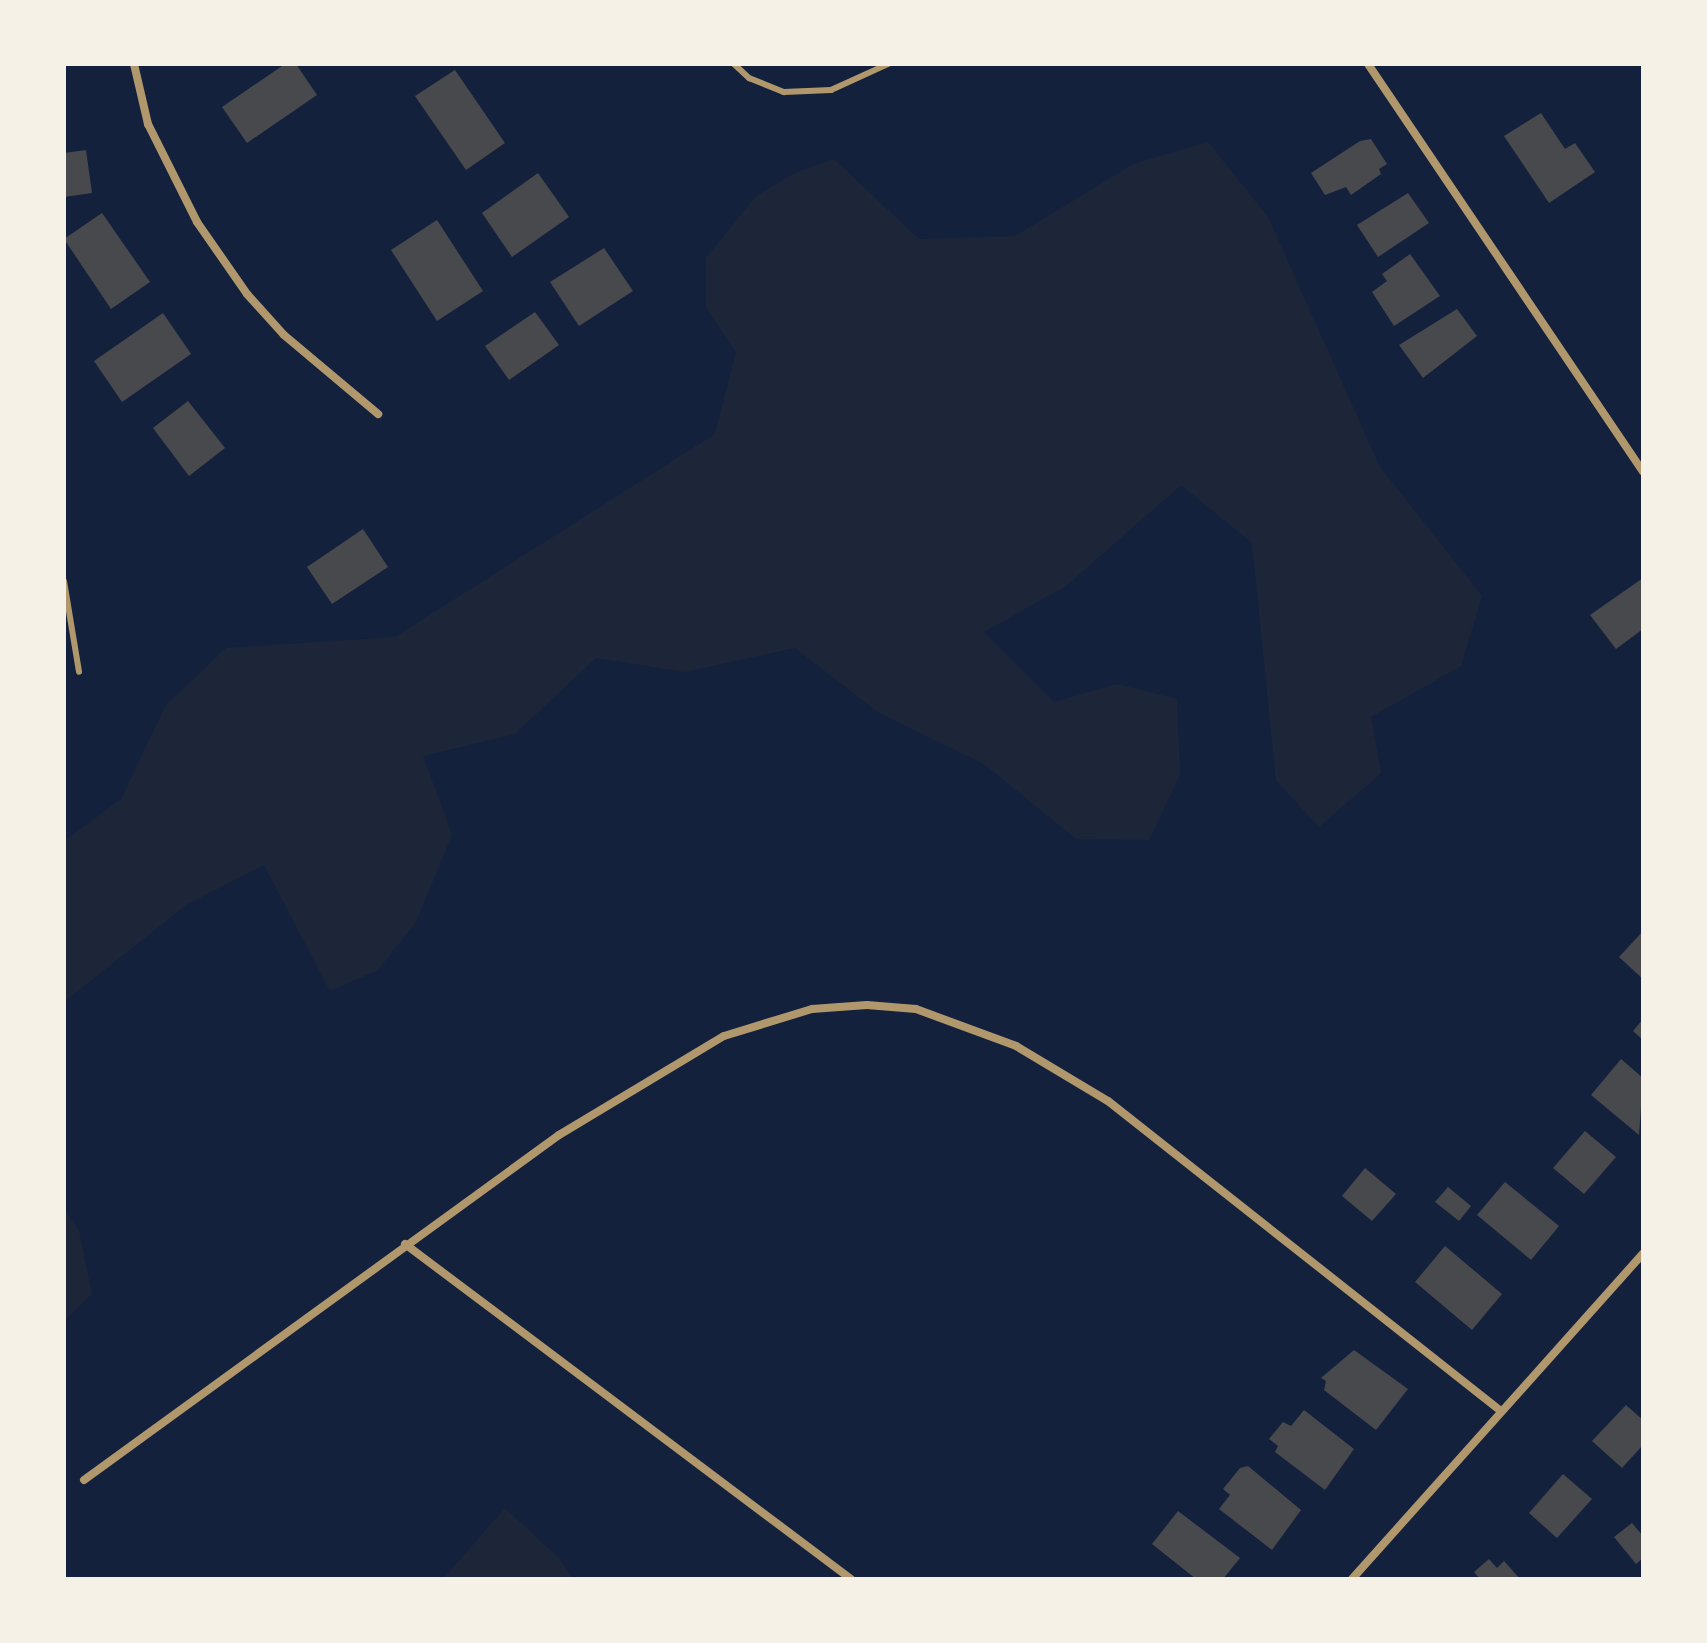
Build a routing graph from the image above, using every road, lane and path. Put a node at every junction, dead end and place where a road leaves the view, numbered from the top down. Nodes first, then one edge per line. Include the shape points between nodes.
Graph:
1 (134, 64) edge
2 (734, 64) edge
3 (888, 64) edge
4 (1368, 64) edge
5 (378, 414) dead end
6 (1643, 472) edge
7 (64, 581) edge
8 (79, 672) dead end
9 (405, 1244) junction
10 (1643, 1253) edge
11 (1501, 1411) junction
12 (84, 1480) dead end
13 (851, 1579) edge
14 (1352, 1579) edge

1 - 5 street via 148,124 197,222 238,282 284,335
2 - 3 lane via 749,78 784,92 831,90
4 - 6 street
7 - 8 lane
9 - 11 street via 559,1135 724,1036 812,1009 916,1009 1016,1046 1108,1101
9 - 12 street
9 - 13 street
10 - 11 street
11 - 14 street

